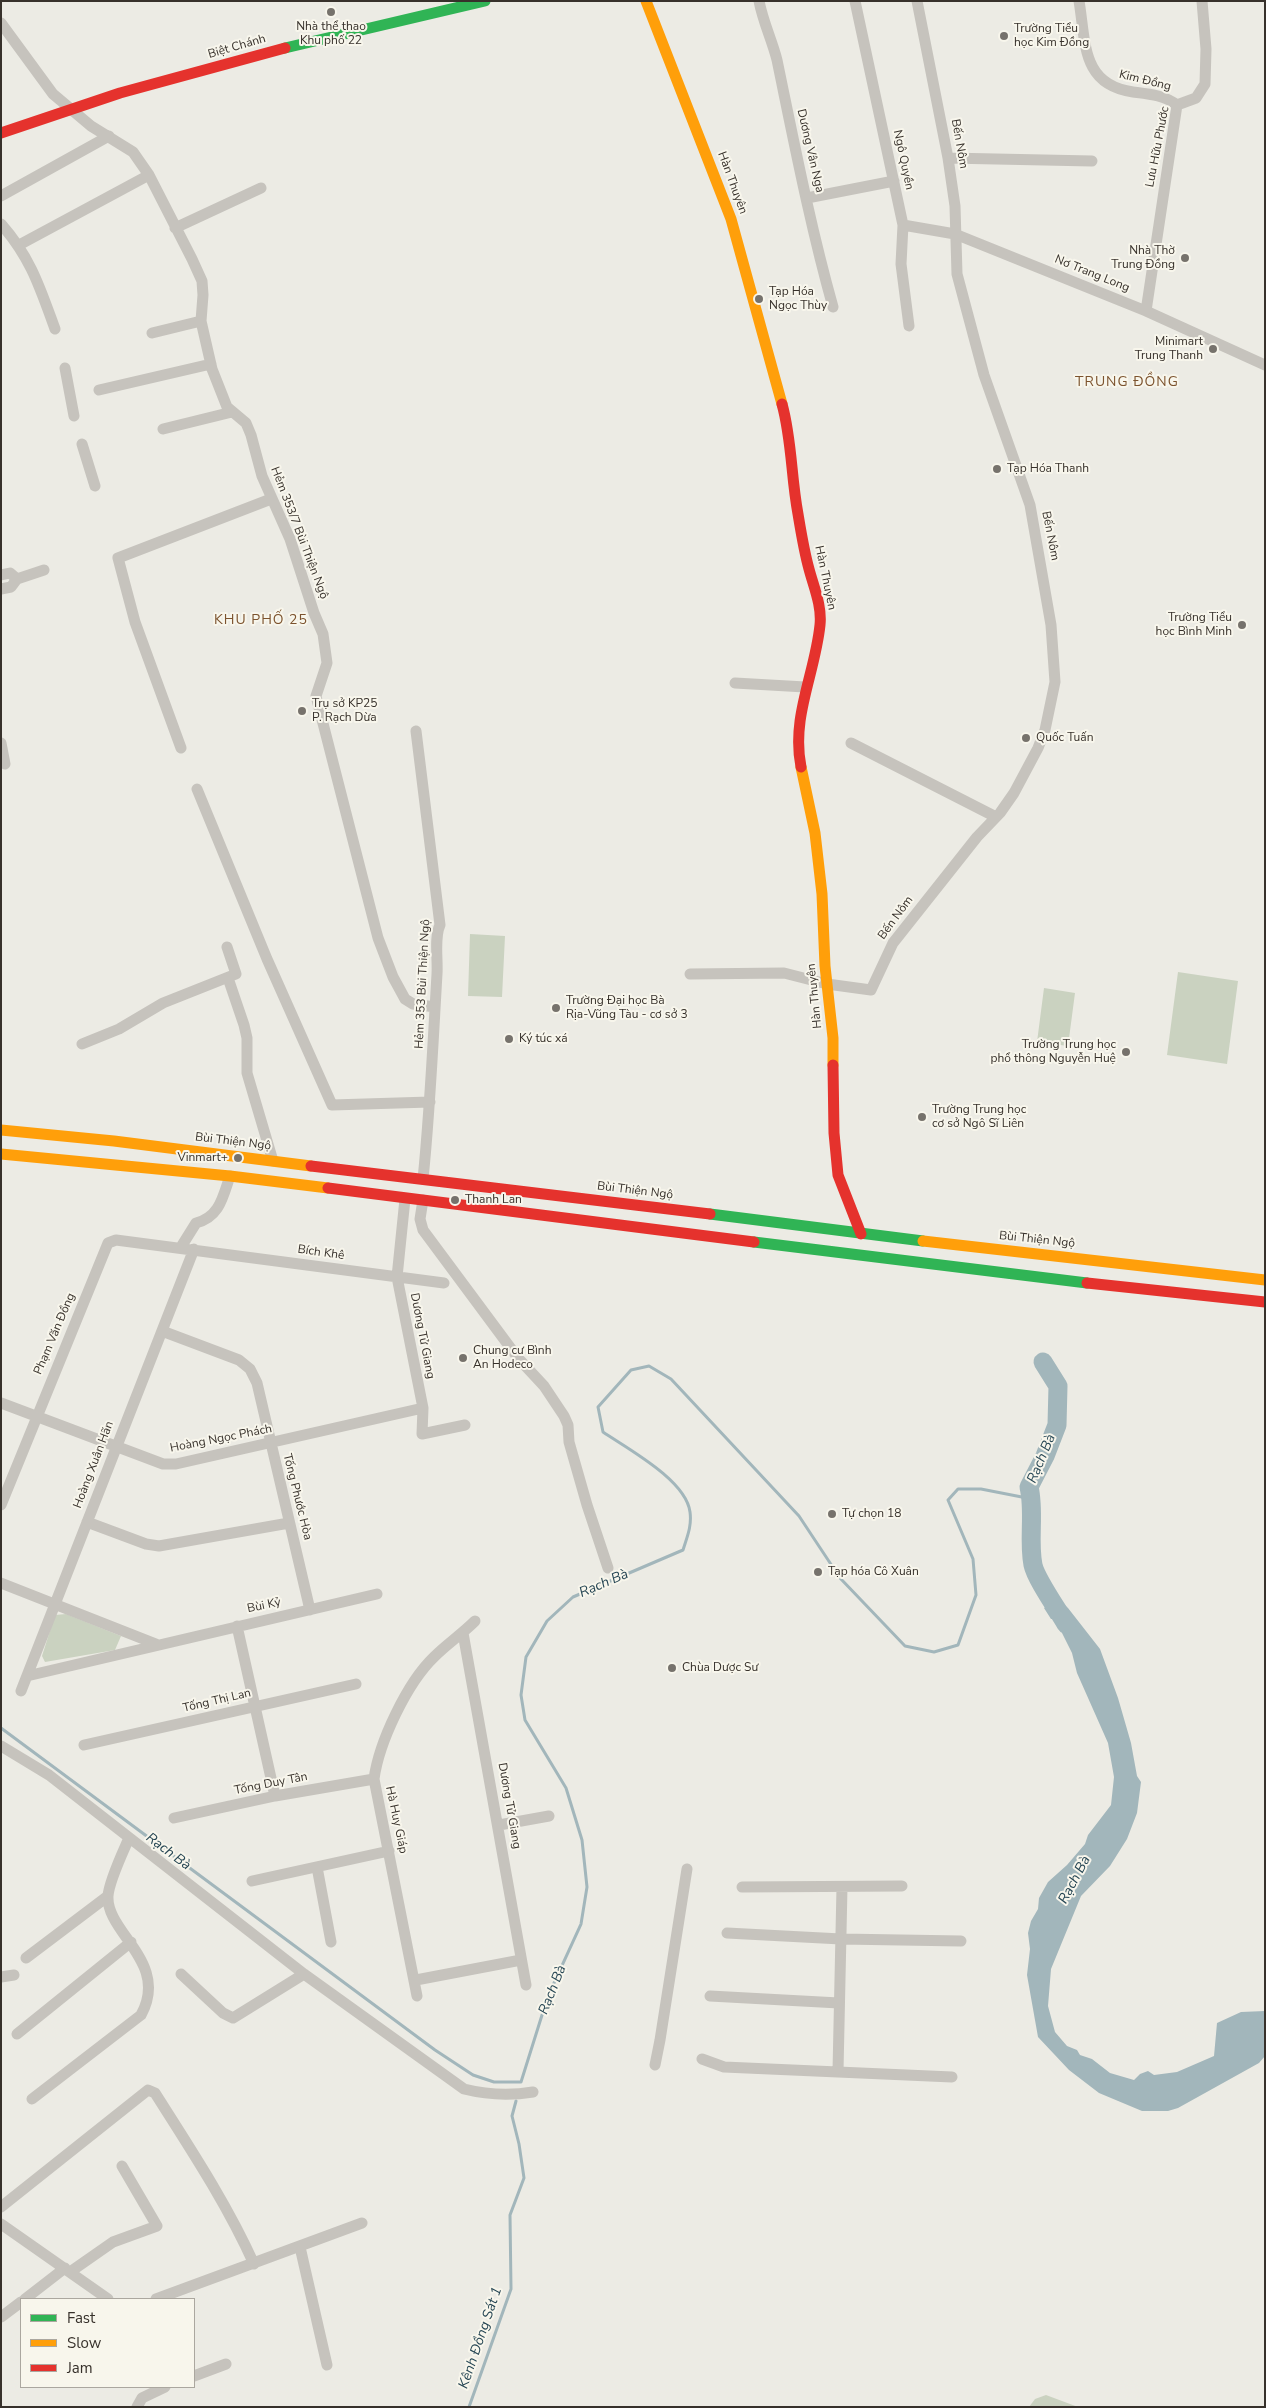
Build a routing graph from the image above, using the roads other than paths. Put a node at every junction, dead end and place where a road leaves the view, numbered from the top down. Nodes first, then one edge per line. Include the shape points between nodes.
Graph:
1 (485, 1) edge
2 (646, 1) edge
3 (759, 1) edge
4 (855, 1) edge
5 (918, 1) edge
6 (1080, 1) edge
7 (1202, 1) edge
8 (1, 23) edge
9 (1177, 105) junction
10 (68, 108) junction
11 (1, 134) edge
12 (109, 136) junction
13 (948, 158) junction
14 (1092, 161) dead end
15 (149, 175) junction
16 (894, 181) junction
17 (261, 188) dead end
18 (1, 196) edge
19 (807, 198) junction
20 (1, 224) edge
21 (903, 224) junction
22 (175, 228) junction
23 (955, 234) junction
24 (19, 245) junction
25 (833, 307) dead end
26 (1146, 311) junction
27 (202, 321) junction
28 (909, 326) dead end
29 (55, 329) dead end
30 (152, 333) dead end
31 (211, 364) junction
32 (1265, 365) edge
33 (65, 368) dead end
34 (100, 390) dead end
35 (232, 412) junction
36 (74, 416) dead end
37 (163, 429) dead end
38 (82, 444) dead end
39 (95, 486) dead end
40 (271, 499) junction
41 (44, 570) dead end
42 (1, 575) edge
43 (17, 579) junction
44 (1, 588) edge
45 (735, 683) dead end
46 (805, 687) junction
47 (416, 731) dead end
48 (851, 743) dead end
49 (1, 744) edge
50 (181, 748) dead end
51 (5, 764) dead end
52 (198, 789) dead end
53 (996, 817) junction
54 (227, 947) dead end
55 (690, 974) dead end
56 (228, 978) junction
57 (827, 984) junction
58 (435, 1007) junction
59 (82, 1044) dead end
60 (430, 1102) junction
61 (1, 1130) edge
62 (1, 1154) edge
63 (273, 1161) junction
64 (230, 1176) junction
65 (407, 1178) junction
66 (423, 1179) junction
67 (405, 1199) junction
68 (423, 1200) junction
69 (808, 1227) junction
70 (861, 1234) junction
71 (181, 1247) junction
72 (194, 1248) junction
73 (806, 1248) junction
74 (1095, 1260) junction
75 (397, 1277) junction
76 (1265, 1280) edge
77 (444, 1283) dead end
78 (1093, 1284) junction
79 (1265, 1302) edge
80 (162, 1331) junction
81 (1, 1403) edge
82 (423, 1408) junction
83 (36, 1417) junction
84 (465, 1425) dead end
85 (270, 1443) junction
86 (116, 1448) junction
87 (1, 1505) edge
88 (87, 1522) junction
89 (289, 1523) junction
90 (608, 1568) dead end
91 (1, 1583) edge
92 (377, 1594) dead end
93 (55, 1604) junction
94 (310, 1610) junction
95 (475, 1621) dead end
96 (237, 1626) junction
97 (463, 1633) junction
98 (156, 1644) junction
99 (26, 1676) junction
100 (356, 1684) dead end
101 (21, 1691) dead end
102 (256, 1706) junction
103 (84, 1745) dead end
104 (1, 1746) edge
105 (374, 1779) junction
106 (275, 1796) junction
107 (549, 1816) dead end
108 (174, 1818) dead end
109 (499, 1825) junction
110 (129, 1838) junction
111 (388, 1851) junction
112 (317, 1867) junction
113 (688, 1869) dead end
114 (252, 1881) dead end
115 (842, 1886) junction
116 (902, 1886) dead end
117 (742, 1888) dead end
118 (108, 1896) junction
119 (727, 1933) dead end
120 (840, 1939) junction
121 (961, 1941) dead end
122 (131, 1942) junction
123 (331, 1942) dead end
124 (26, 1958) dead end
125 (521, 1960) junction
126 (181, 1974) dead end
127 (304, 1974) junction
128 (14, 1975) dead end
129 (1, 1976) edge
130 (416, 1980) junction
131 (526, 1985) dead end
132 (417, 1996) dead end
133 (710, 1996) dead end
134 (839, 2003) junction
135 (17, 2034) dead end
136 (702, 2059) dead end
137 (655, 2065) dead end
138 (838, 2072) junction
139 (952, 2076) dead end
140 (533, 2092) dead end
141 (32, 2099) dead end
142 (122, 2166) dead end
143 (1, 2207) edge
144 (362, 2223) dead end
145 (1, 2224) edge
146 (300, 2247) junction
147 (254, 2264) junction
148 (68, 2270) junction
149 (26, 2298) edge
150 (107, 2298) edge
151 (159, 2298) edge
152 (20, 2303) edge
153 (1, 2317) edge
154 (226, 2364) dead end
155 (327, 2364) dead end
156 (195, 2376) edge
157 (163, 2388) edge
158 (137, 2407) edge

1 - 10 main road, Biệt Chánh via 293,46
2 - 46 main road, Hàn Thuyên via 731,219 784,410 797,511 820,613 816,647
3 - 19 street, Dương Vân Nga via 776,57
4 - 16 street, Ngô Quyền
5 - 13 street, Bến Nôm
6 - 9 street, Kim Đồng via 1094,73 1112,87 1168,98
7 - 9 street, Lưu Hữu Phước via 1205,84 1196,98
8 - 10 street, Hẻm 353/7 Bùi Thiện Ngộ via 53,94
9 - 26 street, Lưu Hữu Phước
10 - 11 main road, Biệt Chánh
10 - 12 street, Hẻm 353/7 Bùi Thiện Ngộ
12 - 15 street, Hẻm 353/7 Bùi Thiện Ngộ via 133,152
12 - 18 street
13 - 14 street
13 - 23 street, Bến Nôm via 955,206
15 - 22 street, Hẻm 353/7 Bùi Thiện Ngộ
15 - 24 street
16 - 19 street
16 - 21 street, Ngô Quyền
17 - 22 street
19 - 25 street, Dương Vân Nga
20 - 24 street
21 - 23 street, Nơ Trang Long
21 - 28 street, Ngô Quyền via 901,264
22 - 27 street, Hẻm 353/7 Bùi Thiện Ngộ via 202,281
23 - 26 street, Nơ Trang Long
23 - 53 street, Bến Nôm via 957,274 975,344 1030,505 1055,655 1055,682 1045,730 1014,793
24 - 29 street via 39,284
26 - 32 street, Nơ Trang Long
27 - 30 street
27 - 31 street, Hẻm 353/7 Bùi Thiện Ngộ
31 - 34 street
31 - 35 street, Hẻm 353/7 Bùi Thiện Ngộ via 223,400
33 - 36 street
35 - 37 street
35 - 40 street, Hẻm 353/7 Bùi Thiện Ngộ via 246,423
38 - 39 street
40 - 50 street via 118,558 135,622
40 - 58 street, Hẻm 353/7 Bùi Thiện Ngộ via 290,539 323,634 326,662 316,696 378,938 405,1000
41 - 43 street
42 - 43 street via 10,573
43 - 44 street via 11,586
45 - 46 street
46 - 57 main road, Hàn Thuyên via 797,725 797,747 815,833
47 - 58 street, Hẻm 353 Bùi Thiện Ngộ via 439,908
48 - 53 street
49 - 51 street
52 - 60 street via 267,959 332,1105
53 - 57 street, Bến Nôm via 893,944 871,990
54 - 56 street via 236,974
55 - 57 street via 784,973
56 - 59 street via 163,1003 119,1029
56 - 63 street via 246,1031 247,1073
57 - 70 main road, Hàn Thuyên via 833,1038 838,1174
58 - 60 street, Hẻm 353 Bùi Thiện Ngộ
60 - 66 street, Hẻm 353 Bùi Thiện Ngộ
61 - 63 main road, Bùi Thiện Ngộ
62 - 64 main road
63 - 65 main road, Bùi Thiện Ngộ
64 - 67 main road
64 - 71 street via 218,1209 205,1221 196,1223
65 - 66 main road, Bùi Thiện Ngộ
65 - 67 main road
66 - 69 main road, Bùi Thiện Ngộ
67 - 68 main road
67 - 75 street, Dương Tử Giang
68 - 73 main road
68 - 90 street via 420,1219 424,1230 564,1416 587,1505
69 - 70 main road, Bùi Thiện Ngộ
69 - 73 main road
70 - 74 main road, Bùi Thiện Ngộ
71 - 72 street, Phạm Văn Đồng
71 - 83 street, Phạm Văn Đồng via 116,1240 108,1243
72 - 75 street, Bích Khê
72 - 80 street, Hoàng Xuân Hãn
73 - 78 main road
74 - 76 main road, Bùi Thiện Ngộ
74 - 78 main road
75 - 77 street, Bích Khê
75 - 82 street, Dương Tử Giang
78 - 79 main road
80 - 85 street, Tống Phước Hòa via 239,1360 250,1369 257,1383
80 - 86 street, Hoàng Xuân Hãn
81 - 83 street, Hoàng Ngọc Phách
82 - 84 street, Dương Tử Giang via 422,1434
82 - 85 street, Hoàng Ngọc Phách
83 - 86 street, Hoàng Ngọc Phách
83 - 87 street, Phạm Văn Đồng
85 - 86 street, Hoàng Ngọc Phách via 176,1464 163,1464
85 - 89 street, Tống Phước Hòa
86 - 88 street, Hoàng Xuân Hãn
88 - 89 street via 159,1546
88 - 93 street, Hoàng Xuân Hãn
89 - 94 street, Tống Phước Hòa
91 - 93 street
92 - 94 street, Bùi Kỷ
93 - 98 street
93 - 99 street, Hoàng Xuân Hãn
94 - 96 street, Bùi Kỷ
95 - 97 street, Hà Huy Giáp
96 - 98 street, Bùi Kỷ
96 - 102 street
97 - 105 street, Hà Huy Giáp via 432,1658 405,1697 377,1758
97 - 109 street, Dương Tử Giang
98 - 99 street, Bùi Kỷ
99 - 101 street, Hoàng Xuân Hãn
100 - 102 street, Tống Thị Lan
102 - 103 street, Tống Thị Lan
102 - 106 street
104 - 110 street via 49,1776
105 - 106 street, Tống Duy Tân
105 - 111 street, Hà Huy Giáp
106 - 108 street, Tống Duy Tân
107 - 109 street
109 - 125 street, Dương Tử Giang
110 - 118 street
110 - 127 street
111 - 112 street
111 - 130 street, Hà Huy Giáp
112 - 114 street
112 - 123 street
113 - 137 street
115 - 116 street
115 - 117 street
115 - 120 street
118 - 122 street via 112,1913
118 - 124 street
119 - 120 street
120 - 121 street
120 - 134 street
122 - 135 street
122 - 141 street via 143,1962 146,1980 148,1995 141,2015
125 - 130 street
125 - 131 street, Dương Tử Giang
126 - 127 street via 223,2013 233,2018
127 - 140 street via 464,2089 513,2095
128 - 129 street
130 - 132 street, Hà Huy Giáp
133 - 134 street
134 - 138 street
136 - 138 street via 724,2067
138 - 139 street
142 - 148 street via 157,2226 113,2242
143 - 147 street via 148,2090 155,2093 193,2153
144 - 146 street
145 - 148 street
146 - 147 street
146 - 155 street
147 - 151 street
148 - 149 street
148 - 150 street
152 - 153 street
154 - 156 street
157 - 158 street via 142,2398

